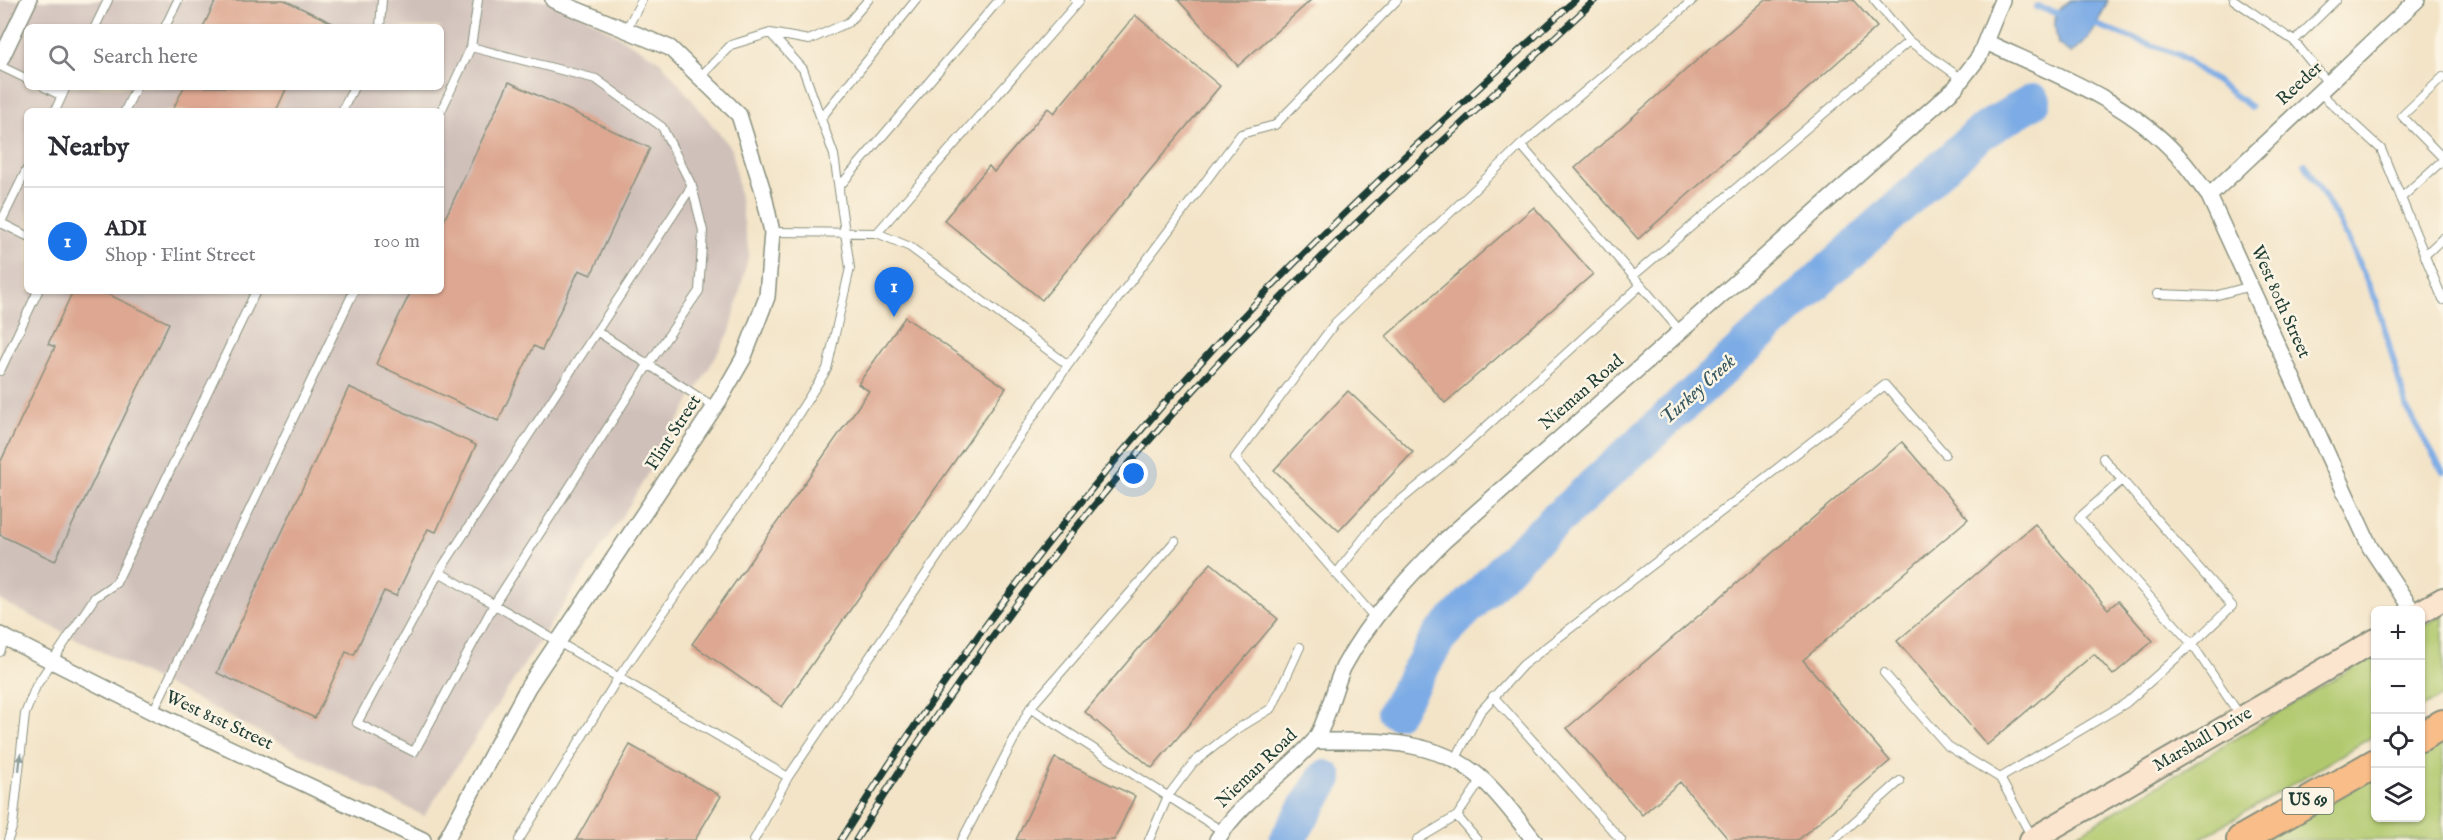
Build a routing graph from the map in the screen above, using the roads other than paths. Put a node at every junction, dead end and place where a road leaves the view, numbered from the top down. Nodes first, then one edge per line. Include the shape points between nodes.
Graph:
1 (29, 0) edge
2 (108, 0) edge
3 (178, 0) edge
4 (382, 0) edge
5 (478, 0) edge
6 (553, 0) edge
7 (642, 0) edge
8 (868, 0) edge
9 (916, 0) edge
10 (999, 0) edge
11 (1075, 0) edge
12 (1397, 0) edge
13 (1693, 0) edge
14 (1874, 0) edge
15 (2002, 0) edge
16 (2234, 0) edge
17 (2336, 0) edge
18 (2416, 0) edge
19 (96, 24) edge
20 (166, 24) edge
21 (380, 24) edge
22 (626, 30) junction
23 (770, 33) junction
24 (1909, 41) junction
25 (2294, 41) junction
26 (1986, 42) junction
27 (471, 47) junction
28 (0, 61) edge
29 (24, 77) edge
30 (700, 77) junction
31 (2443, 77) edge
32 (1962, 79) junction
33 (2324, 88) junction
34 (50, 90) edge
35 (65, 90) edge
36 (135, 90) edge
37 (352, 90) edge
38 (62, 96) junction
39 (56, 108) edge
40 (126, 108) edge
41 (344, 108) edge
42 (442, 108) edge
43 (821, 118) junction
44 (1521, 145) junction
45 (2443, 159) edge
46 (24, 175) edge
47 (692, 186) junction
48 (839, 187) junction
49 (2209, 196) junction
50 (2401, 198) junction
51 (0, 224) edge
52 (772, 232) junction
53 (846, 233) junction
54 (877, 233) junction
55 (24, 235) edge
56 (2443, 238) edge
57 (2425, 255) junction
58 (1633, 276) junction
59 (1641, 285) junction
60 (2253, 286) junction
61 (37, 294) edge
62 (255, 294) edge
63 (353, 294) edge
64 (2157, 294) dead end
65 (2443, 300) edge
66 (598, 332) junction
67 (1681, 332) junction
68 (648, 365) junction
69 (1068, 365) junction
70 (0, 371) edge
71 (714, 407) junction
72 (1945, 454) dead end
73 (2103, 458) dead end
74 (2122, 480) junction
75 (1175, 541) dead end
76 (439, 572) junction
77 (1336, 574) junction
78 (2443, 599) edge
79 (495, 603) junction
80 (2409, 606) edge
81 (2425, 610) edge
82 (1374, 618) junction
83 (2, 641) edge
84 (557, 642) junction
85 (2371, 643) edge
86 (2192, 644) junction
87 (1300, 647) dead end
88 (54, 661) junction
89 (1884, 673) dead end
90 (618, 678) junction
91 (1493, 696) junction
92 (1030, 708) junction
93 (153, 712) junction
94 (2242, 717) junction
95 (2443, 724) edge
96 (2425, 735) edge
97 (1315, 741) junction
98 (1455, 760) junction
99 (2371, 766) edge
100 (788, 777) junction
101 (2000, 778) junction
102 (1482, 779) junction
103 (1900, 781) dead end
104 (1168, 796) junction
105 (1457, 816) junction
106 (1220, 836) edge
107 (2032, 839) edge
108 (8, 840) edge
109 (423, 840) edge
110 (446, 840) edge
111 (519, 840) edge
112 (754, 840) edge
113 (962, 840) edge
114 (1149, 840) edge
115 (1417, 840) edge
116 (1477, 840) edge
117 (1534, 840) edge
118 (1621, 840) edge
119 (1834, 840) edge
120 (2241, 840) edge

1 - 28 street
2 - 19 lane
3 - 20 lane
4 - 21 lane
5 - 27 lane
6 - 22 street
7 - 22 lane
8 - 23 lane via 849,22 809,40
9 - 43 lane
10 - 48 lane
11 - 54 lane via 1079,1
12 - 69 lane via 1275,125 1241,134
13 - 44 lane
14 - 24 lane
15 - 26 street, Nieman Road
16 - 25 lane
17 - 25 lane
18 - 33 street, Reeder
22 - 30 street, Flint Street via 670,48
23 - 30 lane via 731,45
23 - 43 lane via 803,69
24 - 32 lane
24 - 58 lane
25 - 33 lane
26 - 32 street, Nieman Road
26 - 49 street, West 80th Street via 2134,118 2177,155
27 - 42 lane
27 - 47 lane via 596,79 662,127
28 - 29 lane
30 - 52 street, Flint Street via 739,115
31 - 45 lane via 2402,116
32 - 67 street, Nieman Road
33 - 49 street, Reeder
33 - 50 lane via 2381,149
34 - 38 lane
35 - 38 lane
36 - 40 lane
37 - 41 lane
38 - 39 lane
43 - 48 lane via 834,155
44 - 58 lane
44 - 77 lane via 1335,323 1235,458
45 - 50 lane
46 - 51 lane
47 - 66 lane
47 - 68 lane via 703,231 699,291
48 - 53 lane
49 - 60 street, West 80th Street
50 - 57 lane
51 - 55 lane
52 - 53 lane
52 - 71 street, Flint Street via 767,297 743,359
53 - 54 lane
53 - 90 lane via 850,268 826,369 762,471
54 - 69 lane via 910,247
56 - 57 lane
57 - 65 lane
58 - 59 lane
59 - 67 lane
59 - 77 lane via 1452,458 1380,517
60 - 64 lane via 2214,296
60 - 80 street, West 80th Street via 2370,547
61 - 70 lane
62 - 88 lane via 116,583 95,597
63 - 93 lane
66 - 68 lane
66 - 76 lane
67 - 82 street, Nieman Road via 1444,541
68 - 71 lane
68 - 79 lane
69 - 100 lane
71 - 84 street, Flint Street
72 - 91 lane via 1885,385 1523,665
73 - 74 lane
74 - 86 lane via 2232,606
74 - 86 lane via 2079,518
75 - 92 lane
76 - 79 lane
76 - 79 lane via 357,723 414,752
77 - 82 lane
78 - 81 street
79 - 84 lane
82 - 97 street, Nieman Road via 1344,667
83 - 88 street, West 81st Street
84 - 90 lane
84 - 110 street, Flint Street via 528,687
85 - 94 street, Marshall Drive
86 - 94 lane
86 - 101 lane via 2126,704
87 - 104 lane via 1272,708 1193,763
88 - 93 street, West 81st Street
108 -> 88 lane via 25,714 36,686
89 - 101 lane via 1948,746
90 - 100 lane
90 - 111 lane
91 - 98 lane via 1480,712
91 - 118 lane
92 - 104 lane
92 - 113 lane
93 - 109 street, West 81st Street
94 - 107 street, Marshall Drive
95 - 96 highway
97 - 98 street via 1411,744
97 - 106 street, Nieman Road via 1254,794
98 - 102 street
99 - 120 highway, US 69
100 - 112 lane
101 - 107 lane
102 - 105 lane
102 - 117 street
103 - 119 lane
104 - 106 lane
104 - 114 lane
105 - 115 lane
105 - 116 lane

